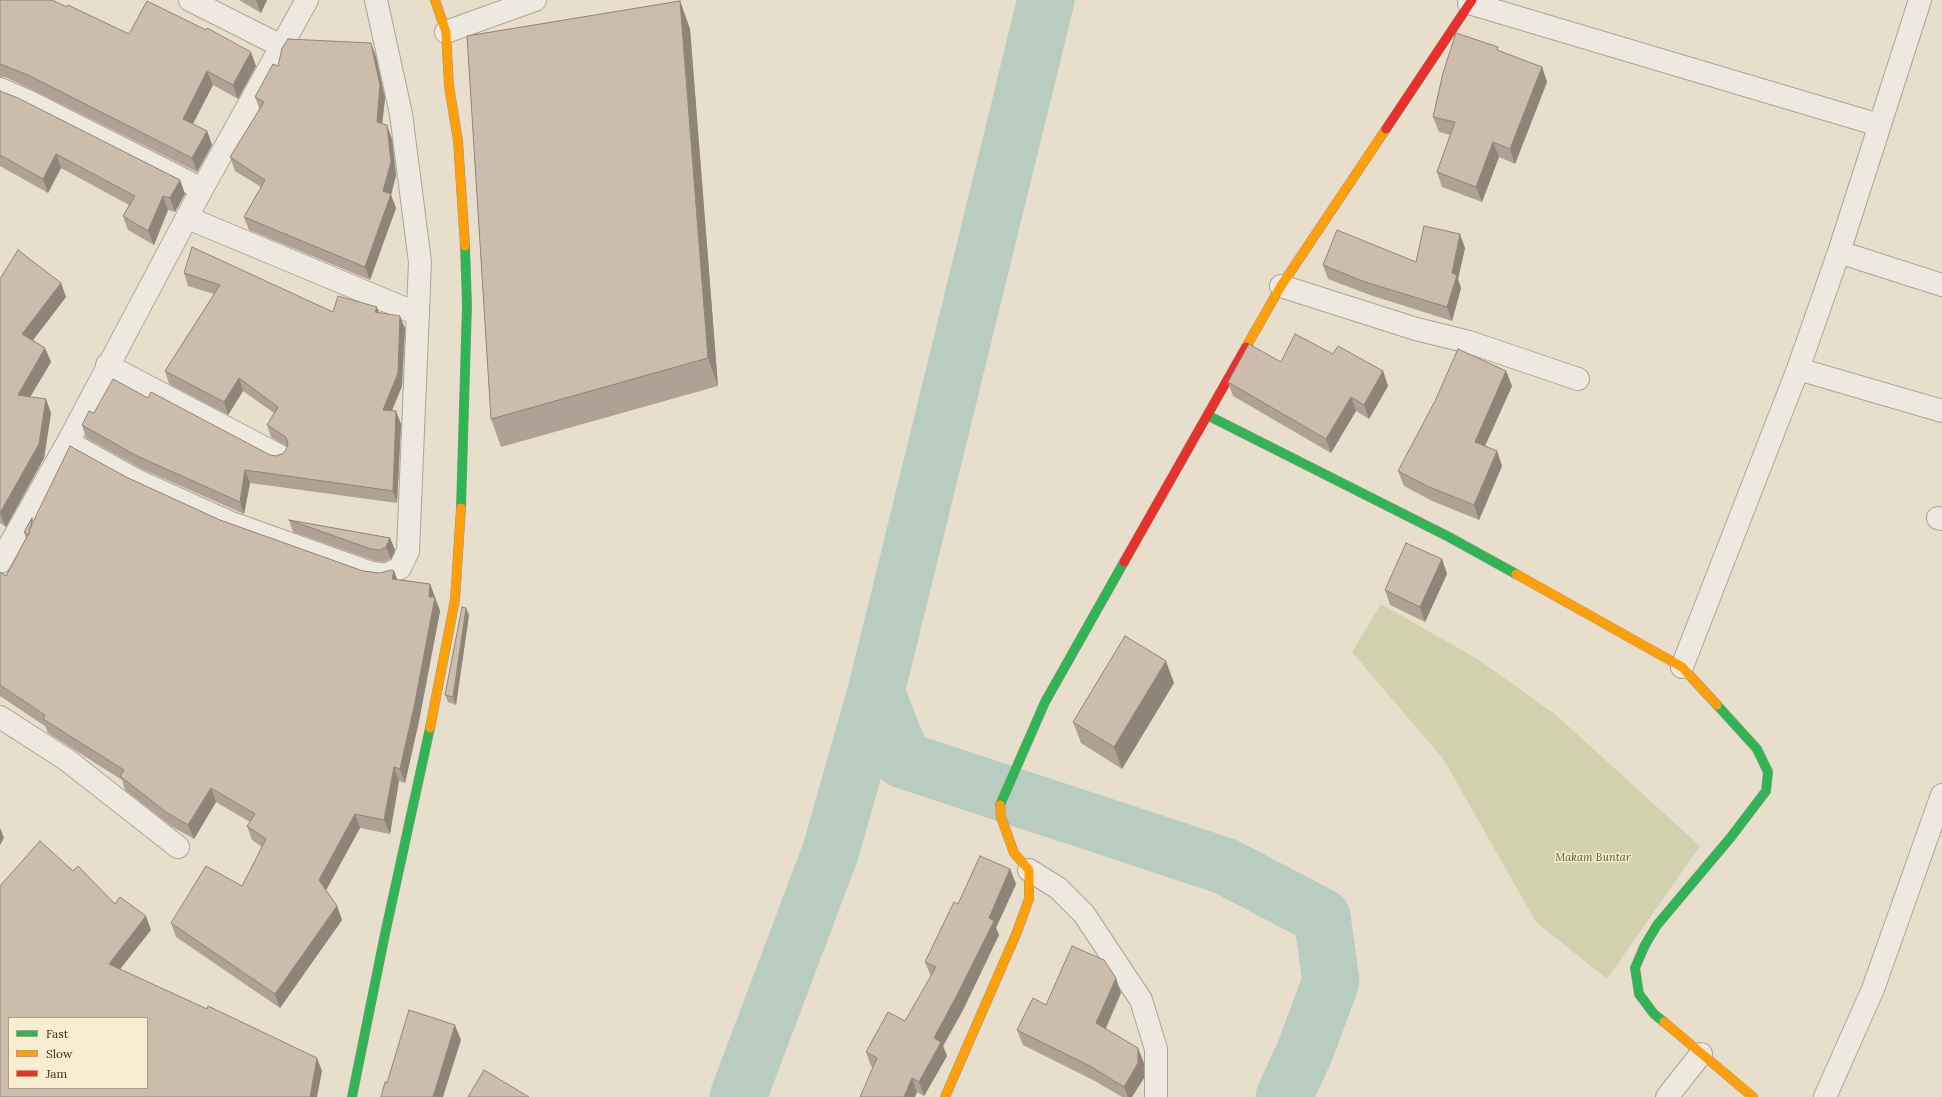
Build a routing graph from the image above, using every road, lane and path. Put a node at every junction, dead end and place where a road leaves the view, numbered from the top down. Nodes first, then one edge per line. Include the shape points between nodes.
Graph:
1 (190, 0) edge
2 (307, 0) edge
3 (376, 0) edge
4 (435, 0) edge
5 (1920, 0) edge
6 (524, 2) edge
7 (1470, 2) edge
8 (446, 32) junction
9 (281, 46) junction
10 (0, 89) edge
11 (1879, 125) junction
12 (202, 189) junction
13 (188, 218) junction
14 (1839, 252) junction
15 (1942, 285) edge
16 (1281, 286) junction
17 (418, 314) junction
18 (108, 365) junction
19 (1798, 369) junction
20 (1578, 379) dead end
21 (1942, 411) edge
22 (1209, 416) junction
23 (68, 442) junction
24 (280, 456) edge
25 (0, 562) edge
26 (1682, 667) junction
27 (0, 716) edge
28 (1942, 795) edge
29 (178, 847) dead end
30 (1028, 870) junction
31 (1701, 1054) junction
32 (352, 1097) edge
33 (945, 1097) edge
34 (1156, 1097) edge
35 (1666, 1097) edge
36 (1753, 1097) edge
37 (1825, 1097) edge

1 - 9 street
2 - 9 street
3 - 17 street via 401,114 415,214 420,262
4 - 8 street
5 - 11 street
6 - 8 street
7 - 11 street
7 - 16 street
8 - 32 street via 449,86 458,141 467,305 463,485 455,600 432,724 384,934
9 - 12 street
10 - 12 street
11 - 14 street
12 - 13 street
13 - 17 street
13 - 18 street
14 - 15 street
14 - 19 street
16 - 20 street via 1416,329 1469,342
16 - 22 street
17 - 23 street via 408,551 400,568 386,575 372,573 229,522 136,480
18 - 23 street
18 - 24 street
19 - 21 street
19 - 26 street
22 - 26 street via 1449,537
22 - 30 street via 1045,702 1000,805 1001,817 1014,853
23 - 25 street
26 - 31 street via 1758,749 1768,772 1766,791 1731,838 1657,925 1645,944 1636,968 1639,994 1654,1014
27 - 29 street via 67,760
28 - 37 street via 1873,989
30 - 33 street via 1029,900
30 - 34 street via 1058,888 1084,914 1141,1000 1156,1049
31 - 35 street
31 - 36 street

